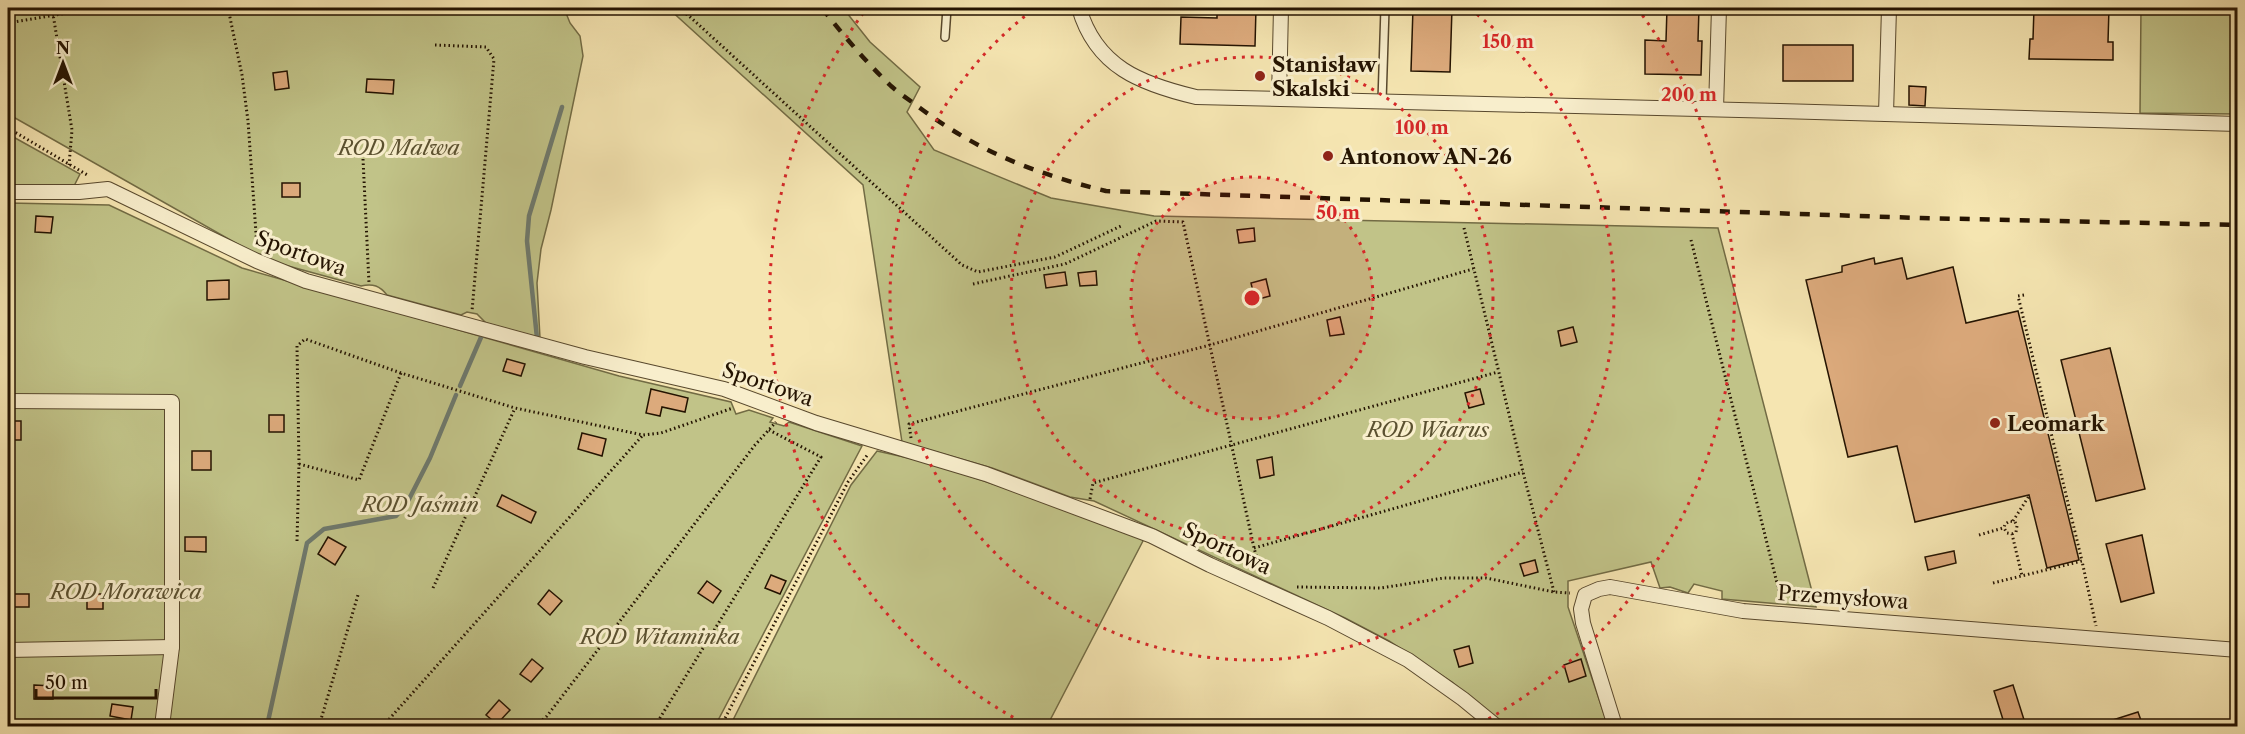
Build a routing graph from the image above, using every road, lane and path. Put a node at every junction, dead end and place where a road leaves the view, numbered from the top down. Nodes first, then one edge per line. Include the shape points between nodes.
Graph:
1 (52, 8) edge
2 (98, 8) edge
3 (228, 8) edge
4 (674, 8) edge
5 (947, 8) edge
6 (1079, 8) edge
7 (1281, 8) edge
8 (1385, 8) edge
9 (1719, 8) edge
10 (1889, 8) edge
11 (53, 15) junction
12 (8, 23) edge
13 (945, 37) dead end
14 (435, 45) dead end
15 (1279, 98) junction
16 (1382, 101) junction
17 (1716, 109) junction
18 (1886, 114) junction
19 (2238, 124) edge
20 (8, 128) edge
21 (363, 159) dead end
22 (69, 165) junction
23 (108, 189) junction
24 (8, 192) edge
25 (1121, 226) dead end
26 (1464, 228) dead end
27 (1691, 240) dead end
28 (258, 254) dead end
29 (1473, 269) junction
30 (369, 284) dead end
31 (974, 284) dead end
32 (2024, 295) dead end
33 (472, 312) dead end
34 (1210, 345) junction
35 (1498, 372) junction
36 (401, 373) junction
37 (8, 401) edge
38 (515, 408) junction
39 (733, 408) dead end
40 (775, 423) dead end
41 (769, 430) junction
42 (643, 435) junction
43 (877, 441) junction
44 (1231, 444) junction
45 (912, 445) dead end
46 (299, 464) junction
47 (1522, 472) junction
48 (2029, 495) dead end
49 (1090, 501) dead end
50 (2013, 521) junction
51 (2004, 528) junction
52 (2012, 534) junction
53 (1979, 535) dead end
54 (297, 541) dead end
55 (1254, 548) junction
56 (2082, 561) junction
57 (1262, 575) dead end
58 (2022, 576) junction
59 (1993, 583) dead end
60 (1288, 584) dead end
61 (433, 588) dead end
62 (1554, 592) junction
63 (1568, 593) dead end
64 (358, 595) dead end
65 (1783, 604) dead end
66 (2097, 628) dead end
67 (172, 647) junction
68 (8, 650) edge
69 (2238, 650) edge
70 (162, 726) edge
71 (319, 726) edge
72 (383, 726) edge
73 (536, 726) edge
74 (655, 726) edge
75 (720, 726) edge
76 (1496, 726) edge
77 (1615, 726) edge

1 - 11 path
2 - 11 path
3 - 28 path via 248,121
4 - 25 path via 688,15 962,265 978,272 1055,257
5 - 13 lane
6 - 15 street via 1100,49 1136,79 1196,97
7 - 15 street
8 - 16 lane
9 - 17 street
10 - 18 street
11 - 12 path
11 - 22 path via 72,130
14 - 33 path via 486,47 494,59
15 - 16 street
16 - 17 street
17 - 18 street
18 - 19 street
20 - 22 path
21 - 30 path
22 - 23 path
23 - 24 street
23 - 43 street, Sportowa via 306,281 585,357 724,389
26 - 29 path
27 - 65 path
29 - 34 path
29 - 35 path
31 - 34 path via 1065,264 1156,221 1183,222
32 - 56 path via 2018,296
34 - 44 path
34 - 45 path via 909,424
35 - 44 path
35 - 47 path
36 - 38 path
36 - 46 path via 359,480
36 - 46 path via 305,339 297,346
37 - 67 street via 172,402
38 - 42 path
38 - 61 path
39 - 42 path via 661,433
40 - 41 path
41 - 73 path
41 - 74 path via 821,457
42 - 72 path
43 - 75 path via 848,482
43 - 76 street, Sportowa via 986,474 1152,536 1408,660
44 - 49 path via 1092,483
44 - 55 path
46 - 54 path
47 - 55 path
47 - 62 path
48 - 50 path
50 - 51 path
50 - 52 path via 2017,528
51 - 52 path
51 - 53 path
52 - 58 path
55 - 57 path
56 - 58 path
56 - 66 path
58 - 59 path
60 - 62 path via 1381,588 1444,578 1486,578
62 - 63 path
64 - 71 path
67 - 68 street
67 - 70 street
69 - 77 street, Przemysłowa via 1743,611 1610,587 1585,595 1581,609

